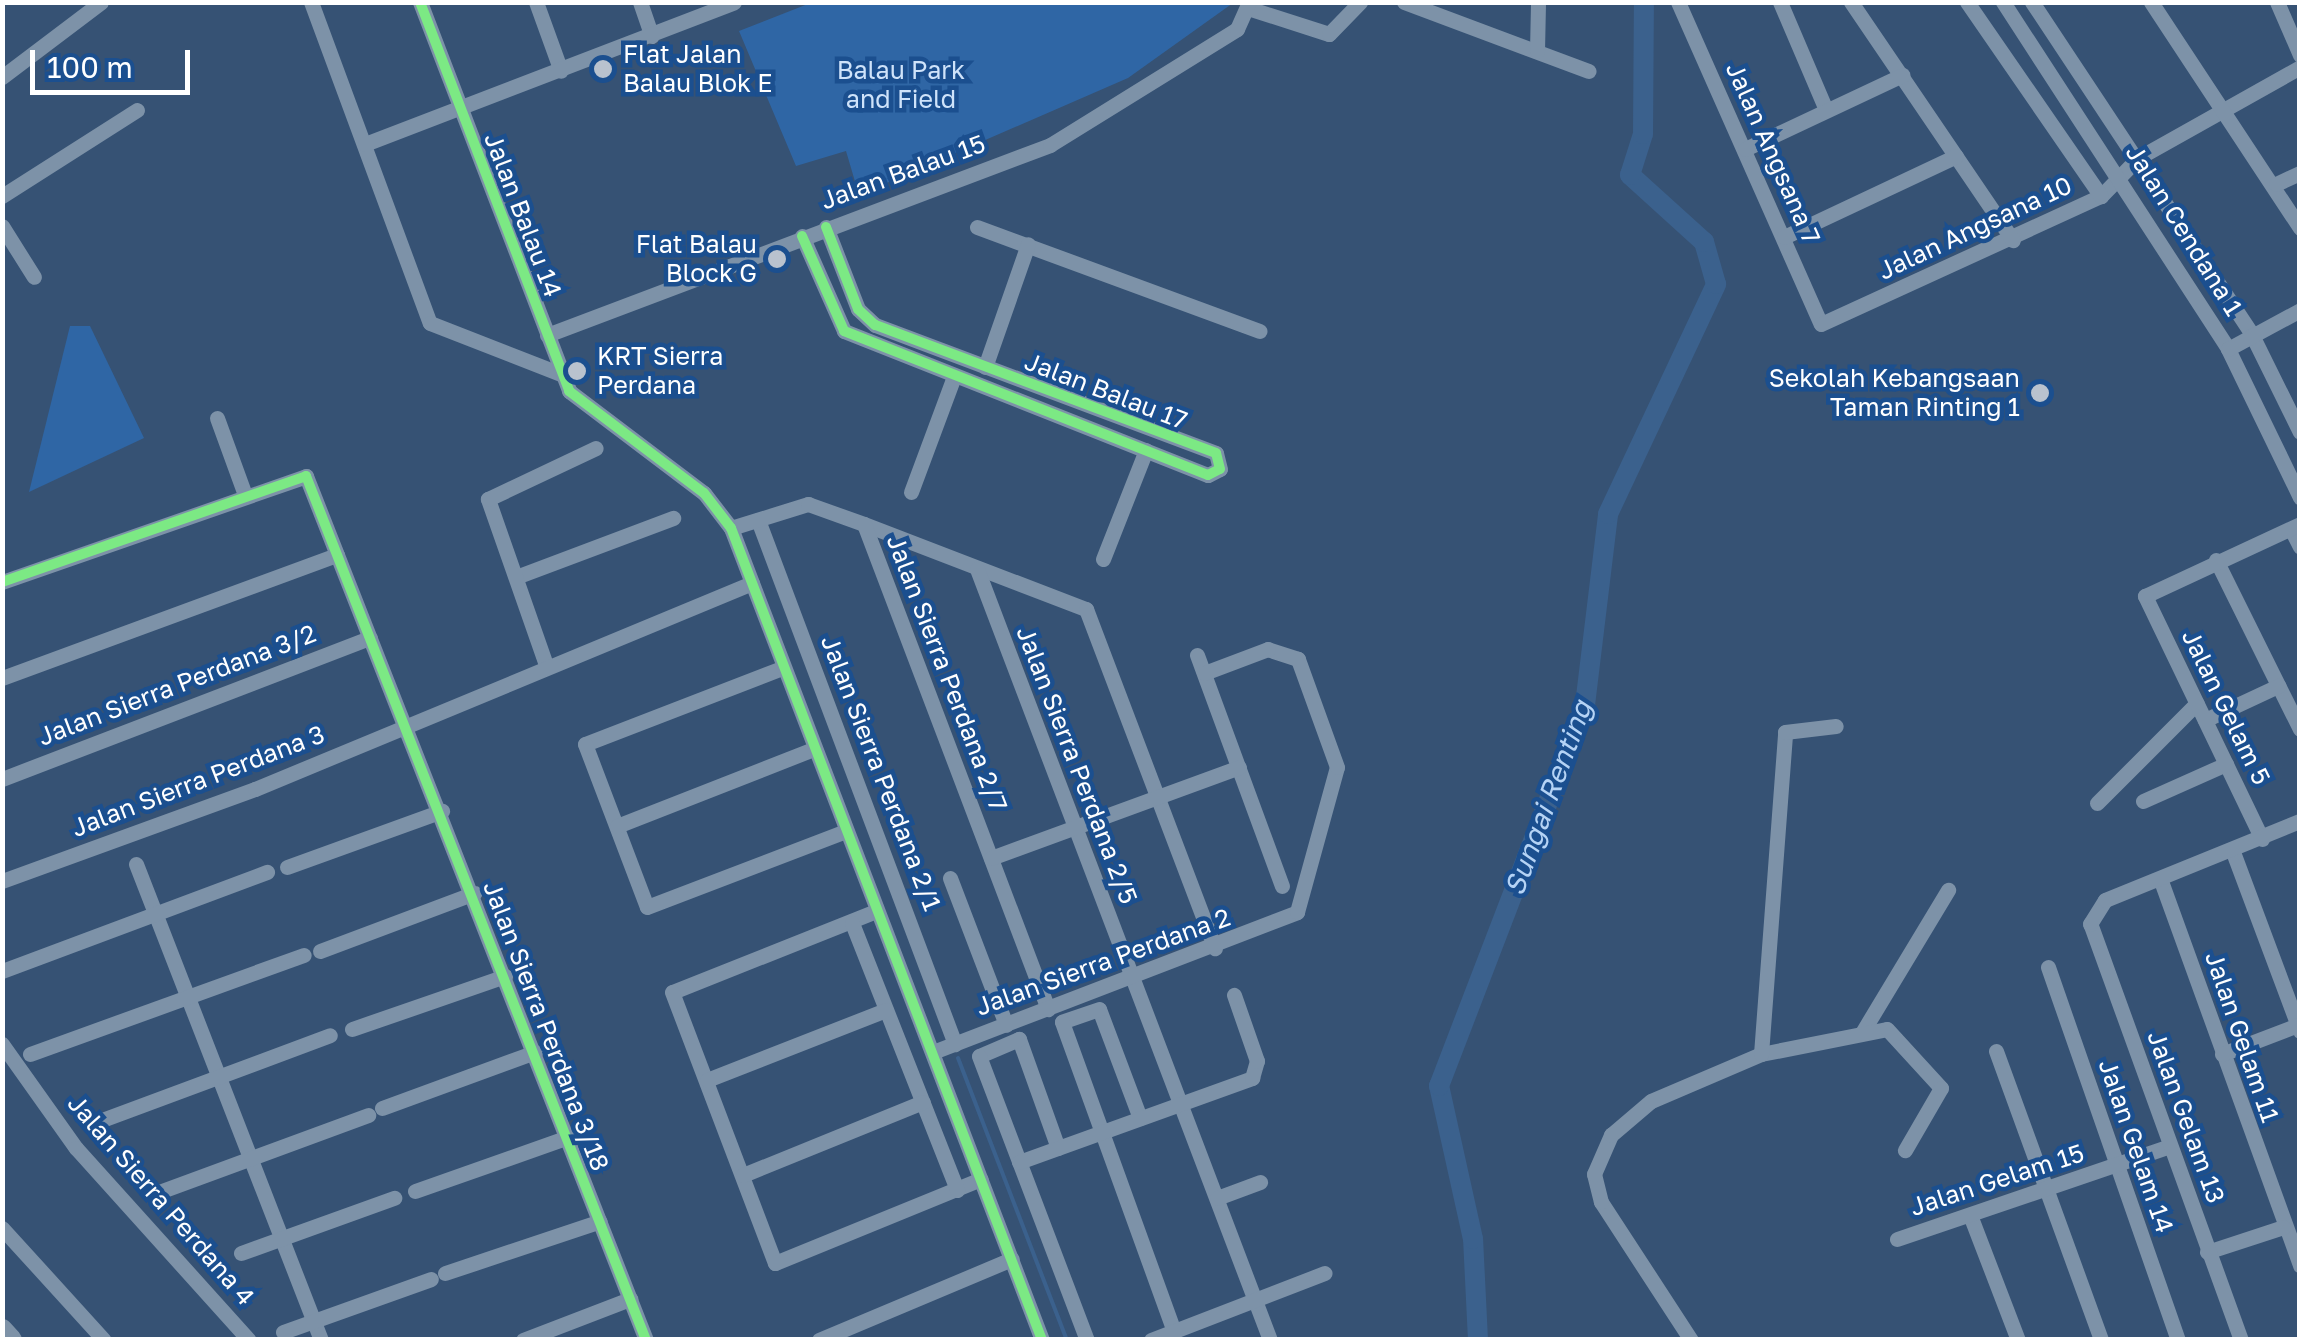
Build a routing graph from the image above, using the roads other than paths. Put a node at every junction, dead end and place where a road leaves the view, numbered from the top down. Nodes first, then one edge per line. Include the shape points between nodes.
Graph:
1 (102, 2) edge
2 (311, 2) edge
3 (420, 2) edge
4 (536, 2) edge
5 (640, 2) edge
6 (734, 2) edge
7 (1360, 2) edge
8 (1404, 2) edge
9 (1538, 2) edge
10 (1678, 2) edge
11 (1780, 2) edge
12 (1851, 2) edge
13 (1967, 2) edge
14 (2003, 2) edge
15 (2032, 2) edge
16 (2151, 2) edge
17 (2277, 2) edge
18 (1249, 5) edge
19 (652, 36) junction
20 (1537, 52) junction
21 (2300, 55) edge
22 (2300, 68) edge
23 (561, 71) junction
24 (1589, 72) dead end
25 (1902, 75) junction
26 (2, 77) edge
27 (2227, 107) junction
28 (138, 110) dead end
29 (462, 110) junction
30 (1826, 110) junction
31 (365, 144) junction
32 (1744, 149) junction
33 (1956, 156) junction
34 (2138, 158) junction
35 (2119, 172) junction
36 (2300, 172) edge
37 (2276, 184) junction
38 (2, 196) edge
39 (2100, 196) junction
40 (2, 226) edge
41 (826, 227) junction
42 (977, 227) dead end
43 (2300, 228) edge
44 (802, 236) junction
45 (1784, 237) junction
46 (2013, 240) junction
47 (1028, 244) junction
48 (34, 278) dead end
49 (2300, 310) edge
50 (1821, 324) joint
51 (1259, 331) dead end
52 (547, 335) junction
53 (2252, 335) junction
54 (2228, 348) junction
55 (985, 366) junction
56 (561, 374) junction
57 (953, 380) junction
58 (218, 418) dead end
59 (2300, 432) edge
60 (596, 448) dead end
61 (1146, 450) junction
62 (244, 492) junction
63 (911, 492) dead end
64 (2300, 498) edge
65 (673, 518) dead end
66 (758, 520) junction
67 (864, 524) junction
68 (2295, 526) edge
69 (731, 528) junction
70 (2300, 547) edge
71 (337, 555) junction
72 (1103, 558) dead end
73 (2216, 560) junction
74 (977, 569) junction
75 (516, 578) junction
76 (2, 582) edge
77 (752, 583) junction
78 (370, 638) junction
79 (1198, 656) dead end
80 (545, 662) junction
81 (782, 668) junction
82 (1204, 673) junction
83 (2, 678) edge
84 (2278, 686) junction
85 (2197, 704) junction
86 (2205, 720) junction
87 (1836, 726) dead end
88 (410, 727) junction
89 (2300, 729) edge
90 (813, 749) junction
91 (2226, 764) junction
92 (1239, 768) junction
93 (2, 779) edge
94 (1156, 798) junction
95 (2143, 801) dead end
96 (2096, 804) dead end
97 (442, 811) junction
98 (2300, 821) edge
99 (617, 826) junction
100 (1072, 828) junction
101 (843, 832) junction
102 (2262, 840) junction
103 (131, 850) junction
104 (2234, 852) junction
105 (991, 858) junction
106 (287, 867) dead end
107 (267, 872) dead end
108 (950, 878) dead end
109 (2, 881) edge
110 (2160, 881) junction
111 (1282, 886) dead end
112 (1948, 890) dead end
113 (474, 893) junction
114 (876, 912) junction
115 (156, 916) junction
116 (852, 922) junction
117 (1215, 948) junction
118 (2048, 967) dead end
119 (2, 971) edge
120 (505, 976) junction
121 (1132, 979) junction
122 (1234, 996) dead end
123 (188, 999) junction
124 (1048, 1008) junction
125 (886, 1010) junction
126 (1006, 1025) junction
127 (2299, 1028) edge
128 (352, 1030) dead end
129 (1862, 1031) junction
130 (330, 1036) dead end
131 (2, 1044) edge
132 (955, 1044) junction
133 (1996, 1050) dead end
134 (535, 1052) junction
135 (933, 1052) junction
136 (30, 1054) dead end
137 (1761, 1054) junction
138 (2222, 1054) junction
139 (219, 1079) junction
140 (707, 1080) junction
141 (922, 1102) junction
142 (1181, 1104) junction
143 (1140, 1118) junction
144 (102, 1120) dead end
145 (1100, 1132) junction
146 (568, 1137) junction
147 (2170, 1146) junction
148 (1058, 1148) junction
149 (1904, 1150) dead end
150 (250, 1159) junction
151 (1019, 1162) junction
152 (2115, 1167) junction
153 (744, 1175) junction
154 (981, 1179) junction
155 (1260, 1182) dead end
156 (958, 1190) junction
157 (2046, 1190) junction
158 (415, 1191) dead end
159 (158, 1192) dead end
160 (394, 1198) dead end
161 (1216, 1198) junction
162 (1970, 1215) junction
163 (600, 1221) junction
164 (2283, 1227) junction
165 (2, 1228) edge
166 (280, 1239) junction
167 (1897, 1239) dead end
168 (2207, 1252) junction
169 (241, 1254) dead end
170 (1012, 1259) junction
171 (2300, 1266) edge
172 (1325, 1273) dead end
173 (630, 1299) junction
174 (1255, 1300) junction
175 (2, 1330) edge
176 (1174, 1330) junction
177 (283, 1332) dead end
178 (318, 1332) edge
179 (2177, 1336) edge
180 (11, 1340) edge
181 (104, 1340) edge
182 (249, 1340) edge
183 (523, 1340) edge
184 (646, 1340) edge
185 (819, 1340) edge
186 (1042, 1340) edge
187 (1087, 1340) edge
188 (1151, 1340) edge
189 (1270, 1340) edge
190 (1691, 1340) edge
191 (2018, 1340) edge
192 (2101, 1340) edge
193 (2158, 1340) edge
194 (2241, 1340) edge

1 - 26 street
2 - 31 street
3 - 29 street, Jalan Balau 14
4 - 23 street
5 - 19 street
6 - 19 street
7 - 18 street via 1330,34
8 - 20 street
9 - 20 street
10 - 32 street, Jalan Angsana 7
11 - 30 street
12 - 25 street
13 - 39 street
14 - 35 street, Jalan Cendana 1
15 - 34 street, Jalan Cendana 1
16 - 27 street
17 - 21 street
18 - 41 street, Jalan Balau 15 via 1237,29 1050,145
19 - 23 street
20 - 24 street
22 - 27 street, Jalan Angsana 10
23 - 29 street
25 - 30 street
25 - 33 street
27 - 34 street, Jalan Angsana 10
27 - 37 street
28 - 38 street
29 - 31 street
29 - 52 street, Jalan Balau 14
30 - 32 street
31 - 56 street via 430,323
32 - 45 street, Jalan Angsana 7
33 - 45 street
33 - 46 street
34 - 35 street, Jalan Angsana 10
34 - 53 street, Jalan Cendana 1
35 - 39 street, Jalan Angsana 10
35 - 54 street, Jalan Cendana 1
36 - 37 street
37 - 43 street
39 - 46 street, Jalan Angsana 10
40 - 48 street
41 - 44 street, Jalan Balau 15
41 - 55 street, Jalan Balau 17 via 864,318
42 - 47 street
44 - 52 street, Jalan Balau 15
44 - 57 street, Jalan Balau 17 via 844,331
45 - 50 street, Jalan Angsana 7
46 - 50 street, Jalan Angsana 10
47 - 51 street
47 - 55 street
49 - 53 street
52 - 56 street, Jalan Balau 14
53 - 54 street
53 - 59 street, Jalan Cendana 1
54 - 64 street, Jalan Cendana 1
55 - 61 street, Jalan Balau 17 via 1216,453 1220,469 1208,475
56 - 69 street via 580,402 704,493
57 - 61 street, Jalan Balau 17
57 - 63 street
58 - 62 street
60 - 75 street via 491,495
61 - 72 street
62 - 71 street, Jalan Sierra Perdana 3/18 via 306,476
62 - 76 street
65 - 75 street
66 - 67 street, Jalan Sierra Perdana 2/7 via 808,504
66 - 69 street, Jalan Sierra Perdana 2/7
66 - 132 street, Jalan Sierra Perdana 2/1
67 - 74 street
67 - 105 street, Jalan Sierra Perdana 2/7
68 - 70 street
68 - 73 street
69 - 77 street
71 - 78 street, Jalan Sierra Perdana 3/18
71 - 83 street
73 - 84 street
73 - 85 street, Jalan Gelam 5 via 2145,596
74 - 94 street via 1086,610
74 - 100 street, Jalan Sierra Perdana 2/5
75 - 80 street
77 - 80 street, Jalan Sierra Perdana 3
77 - 81 street
78 - 88 street, Jalan Sierra Perdana 3/18
78 - 93 street, Jalan Sierra Perdana 3/2
79 - 82 street
80 - 88 street, Jalan Sierra Perdana 3
81 - 90 street
81 - 99 street via 585,744
82 - 92 street
82 - 117 street, Jalan Sierra Perdana 2 via 1268,649 1289,652 1337,767 1291,919
84 - 86 street
84 - 89 street
85 - 86 street, Jalan Gelam 5
85 - 96 street
86 - 91 street, Jalan Gelam 5
87 - 137 street via 1786,732
88 - 97 street, Jalan Sierra Perdana 3/18
88 - 103 street, Jalan Sierra Perdana 3
90 - 99 street
90 - 101 street
91 - 95 street
91 - 102 street, Jalan Gelam 5
92 - 94 street
92 - 111 street
94 - 100 street
94 - 117 street
97 - 106 street
97 - 113 street, Jalan Sierra Perdana 3/18
98 - 102 street
99 - 101 street via 647,907
100 - 105 street
100 - 121 street, Jalan Sierra Perdana 2/5
101 - 114 street
102 - 104 street
103 - 109 street, Jalan Sierra Perdana 3
103 - 115 street
104 - 110 street
104 - 127 street
105 - 124 street, Jalan Sierra Perdana 2/7
107 - 115 street
108 - 126 street
110 - 138 street, Jalan Gelam 11
110 - 147 street, Jalan Gelam 13 via 2095,910 2090,924
112 - 129 street
113 - 120 street, Jalan Sierra Perdana 3/18
113 - 123 street
114 - 116 street
114 - 135 street
115 - 119 street
115 - 123 street
116 - 125 street
116 - 140 street via 672,992
117 - 121 street, Jalan Sierra Perdana 2
118 - 152 street, Jalan Gelam 14
120 - 128 street
120 - 134 street, Jalan Sierra Perdana 3/18
121 - 124 street, Jalan Sierra Perdana 2
121 - 142 street, Jalan Sierra Perdana 2/5
122 - 142 street via 1258,1061 1252,1078
123 - 136 street
123 - 139 street
124 - 126 street, Jalan Sierra Perdana 2
125 - 140 street
125 - 141 street
126 - 132 street, Jalan Sierra Perdana 2
127 - 138 street
129 - 137 street
129 - 149 street via 1901,1039 1941,1088
130 - 139 street
131 - 182 street, Jalan Sierra Perdana 4 via 76,1148
132 - 135 street, Jalan Sierra Perdana 2
133 - 157 street
134 - 146 street, Jalan Sierra Perdana 3/18
134 - 150 street
135 - 154 street
137 - 190 street via 1651,1100 1611,1135 1594,1174 1601,1202
138 - 164 street, Jalan Gelam 11
139 - 144 street
139 - 150 street
140 - 153 street
141 - 153 street
141 - 156 street
142 - 143 street
142 - 161 street, Jalan Sierra Perdana 2/5
143 - 145 street
143 - 145 street via 1096,1008 1061,1028
145 - 148 street
145 - 176 street
146 - 158 street
146 - 163 street, Jalan Sierra Perdana 3/18
147 - 152 street, Jalan Gelam 15
147 - 168 street, Jalan Gelam 13
148 - 151 street
148 - 151 street via 1019,1039 979,1056
150 - 159 street
150 - 166 street
151 - 187 street
152 - 157 street, Jalan Gelam 15
152 - 179 street, Jalan Gelam 14
153 - 156 street via 775,1262
154 - 156 street
154 - 170 street
155 - 161 street
157 - 162 street, Jalan Gelam 15
157 - 192 street
160 - 166 street
161 - 174 street, Jalan Sierra Perdana 2/5
162 - 167 street, Jalan Gelam 15
162 - 191 street
163 - 173 street, Jalan Sierra Perdana 3/18
163 - 178 street via 438,1276
164 - 168 street
164 - 171 street, Jalan Gelam 11
165 - 181 street
166 - 169 street
166 - 178 street
168 - 194 street, Jalan Gelam 13
170 - 185 street
170 - 186 street
172 - 174 street
173 - 183 street
173 - 184 street, Jalan Sierra Perdana 3/18
174 - 176 street
174 - 189 street, Jalan Sierra Perdana 2/5
175 - 180 highway
176 - 188 street
177 - 178 street
179 - 193 street

